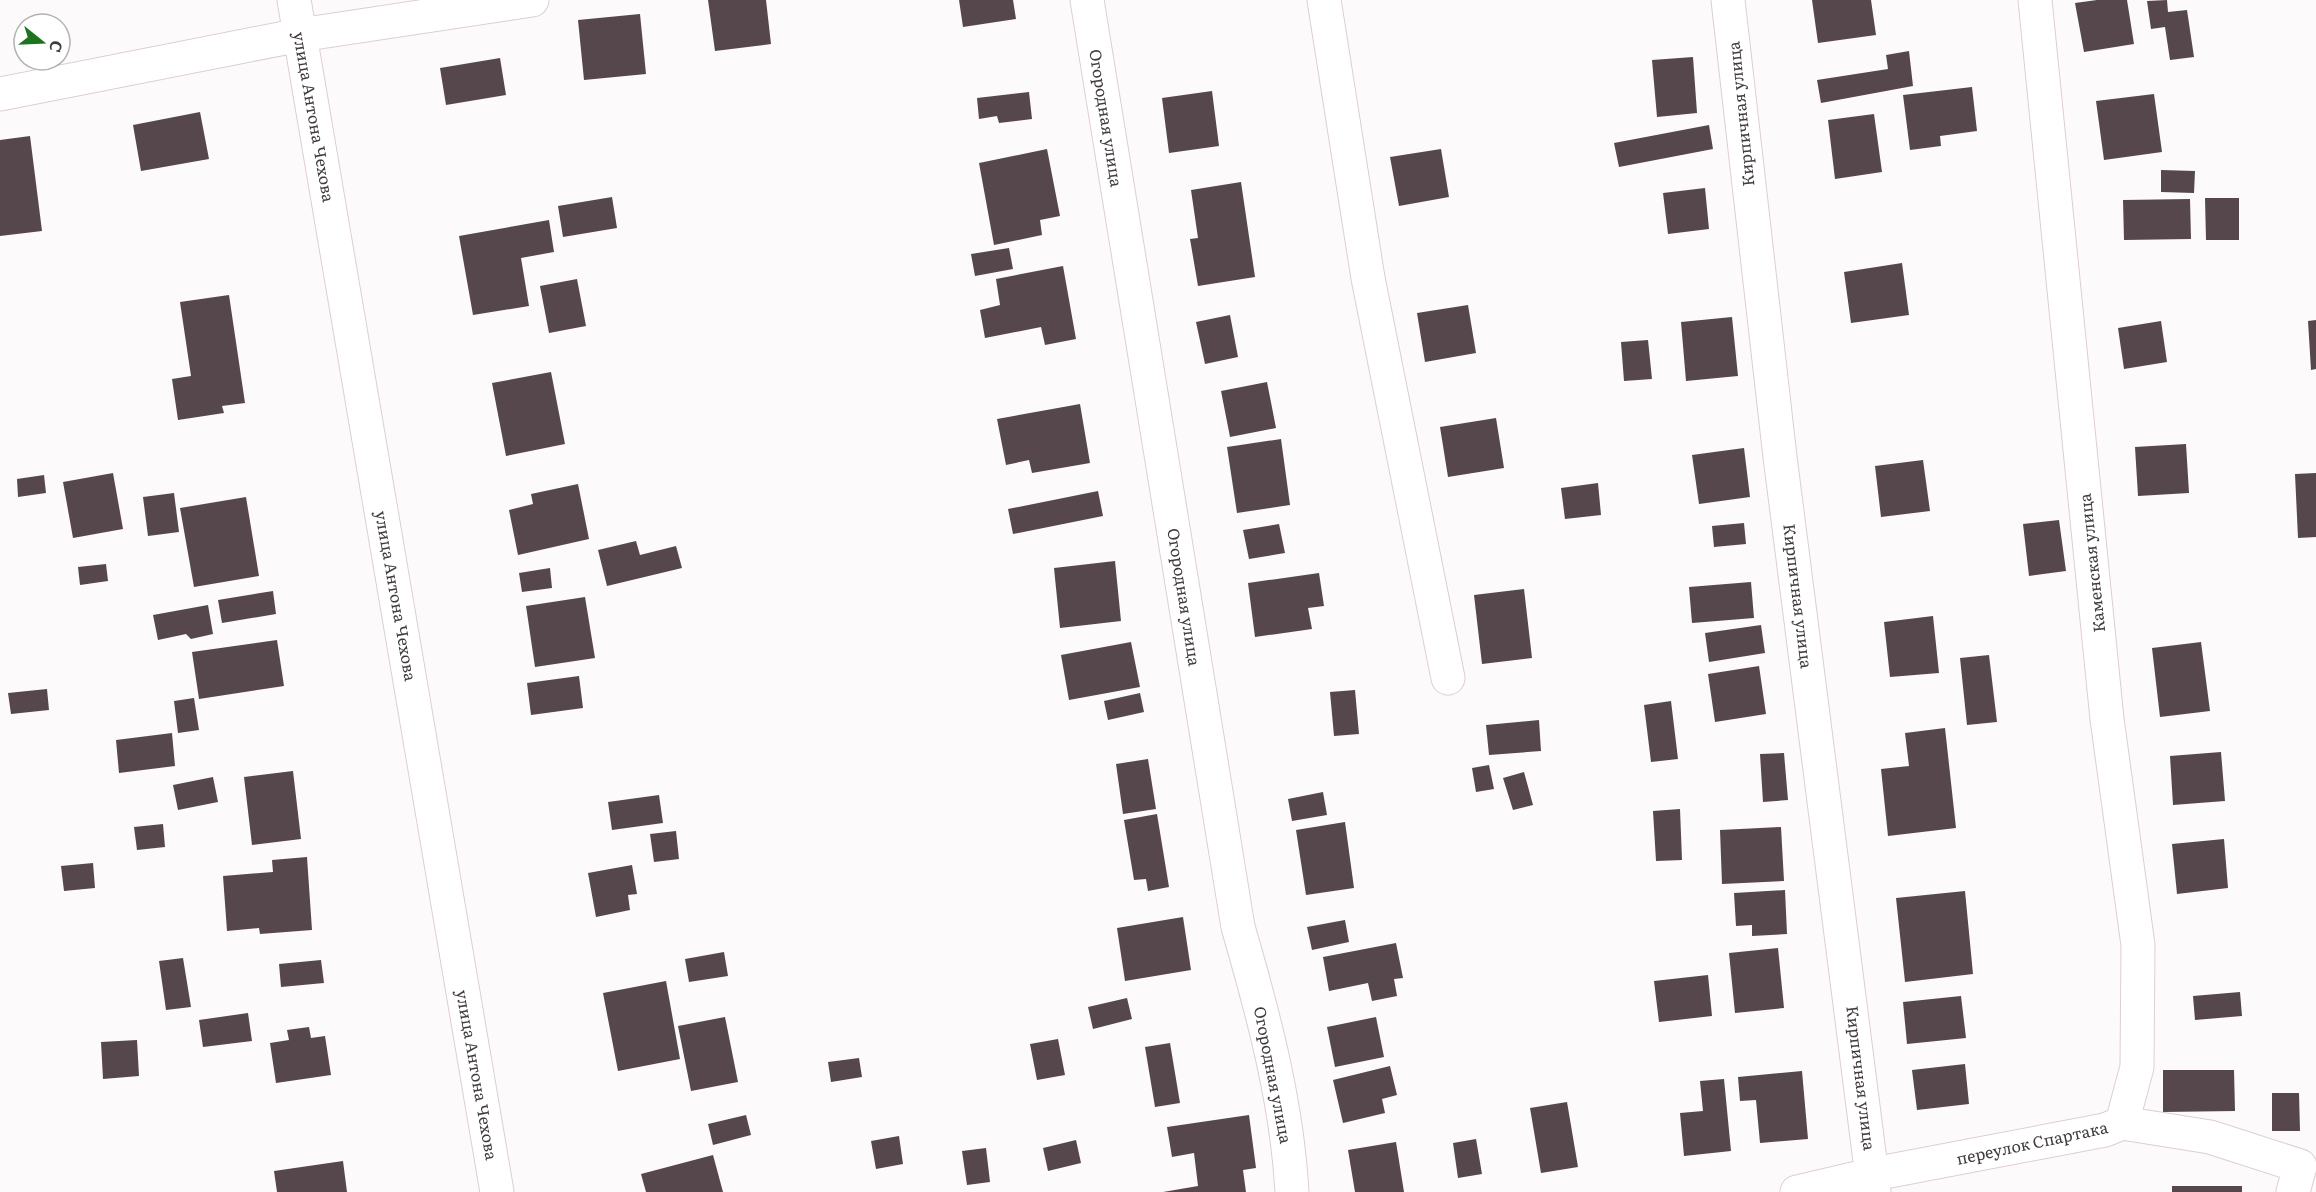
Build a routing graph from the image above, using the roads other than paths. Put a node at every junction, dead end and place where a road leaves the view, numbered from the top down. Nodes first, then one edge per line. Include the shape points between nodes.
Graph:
1 (294, 0) edge
2 (532, 0) edge
3 (1087, 0) edge
4 (1324, 0) edge
5 (1728, 0) edge
6 (2035, 0) edge
7 (300, 35) junction
8 (0, 94) edge
9 (1448, 678) dead end
10 (2122, 1123) junction
11 (2303, 1170) edge
12 (1874, 1183) edge
13 (497, 1192) edge
14 (1292, 1192) edge
15 (1797, 1192) edge

1 - 7 street, улица Антона Чехова
2 - 7 street
3 - 14 street, Огородная улица via 1238,927 1263,1012 1281,1104
4 - 9 street via 1368,278
5 - 12 street, Кирпичная улица via 1779,457
6 - 10 street, Каменская улица via 2106,707 2138,945 2137,1067
7 - 8 street
7 - 13 street, улица Антона Чехова
10 - 11 street, переулок Спартака via 2210,1137
10 - 12 street, переулок Спартака
12 - 15 street, переулок Спартака

